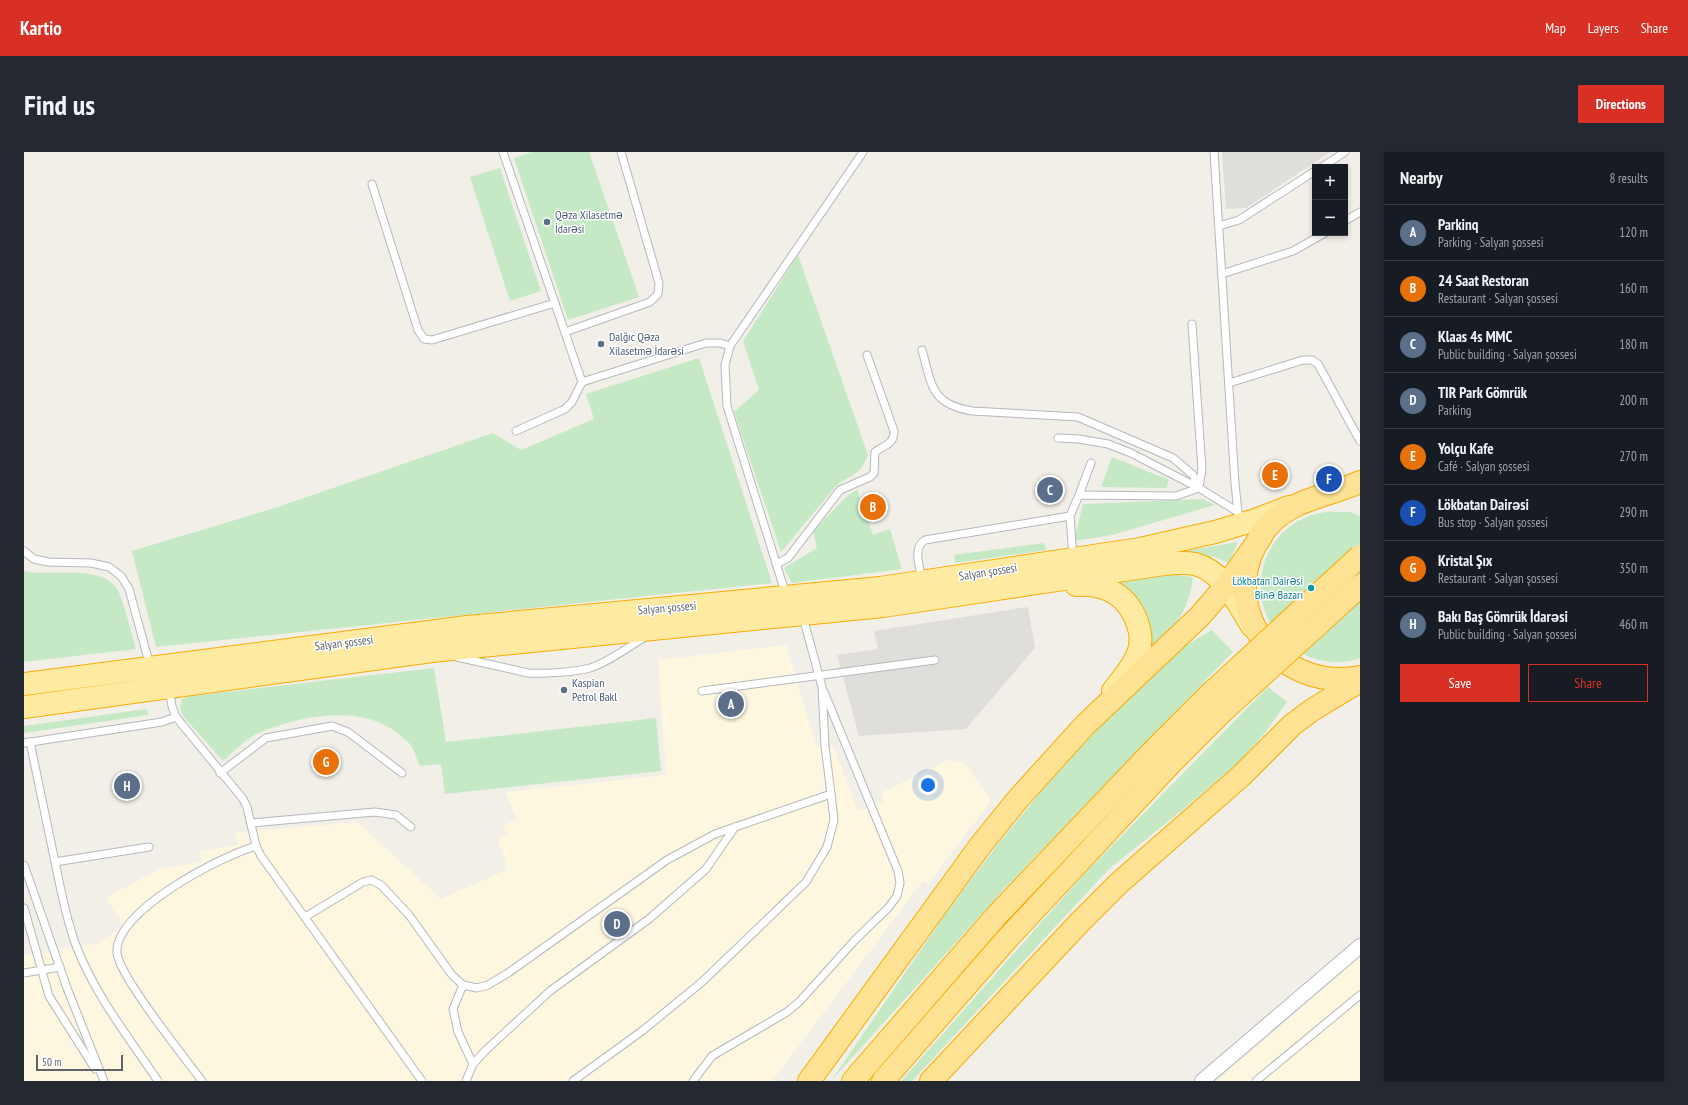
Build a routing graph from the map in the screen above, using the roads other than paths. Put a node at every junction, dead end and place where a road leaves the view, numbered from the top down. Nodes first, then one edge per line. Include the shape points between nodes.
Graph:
1 (503, 152) edge
2 (620, 152) edge
3 (863, 152) edge
4 (1214, 152) edge
5 (1345, 152) edge
6 (1327, 164) edge
7 (1312, 173) edge
8 (372, 184) dead end
9 (1360, 212) edge
10 (1348, 219) edge
11 (1219, 226) junction
12 (1320, 236) edge
13 (1222, 274) junction
14 (555, 303) junction
15 (1192, 324) dead end
16 (565, 332) junction
17 (730, 346) junction
18 (922, 350) dead end
19 (867, 355) dead end
20 (582, 382) junction
21 (1229, 383) junction
22 (516, 431) dead end
23 (1058, 438) dead end
24 (1360, 441) edge
25 (1091, 463) dead end
26 (1360, 482) edge
27 (1199, 488) junction
28 (1079, 495) junction
29 (1360, 498) edge
30 (1311, 500) junction
31 (1070, 516) junction
32 (1240, 518) junction
33 (1261, 537) junction
34 (24, 551) edge
35 (1360, 556) edge
36 (1073, 559) junction
37 (776, 564) junction
38 (922, 582) junction
39 (1226, 586) junction
40 (1360, 586) edge
41 (1001, 589) junction
42 (786, 597) junction
43 (802, 614) junction
44 (659, 628) junction
45 (1262, 641) junction
46 (432, 651) junction
47 (935, 660) dead end
48 (151, 668) junction
49 (819, 676) junction
50 (1360, 677) edge
51 (1360, 681) edge
52 (24, 684) edge
53 (168, 687) junction
54 (822, 687) junction
55 (702, 690) dead end
56 (24, 707) edge
57 (176, 717) junction
58 (1085, 725) junction
59 (27, 742) edge
60 (220, 773) junction
61 (402, 773) dead end
62 (831, 794) junction
63 (251, 823) junction
64 (735, 826) junction
65 (411, 827) dead end
66 (149, 846) dead end
67 (256, 846) junction
68 (54, 862) junction
69 (24, 865) edge
70 (24, 908) edge
71 (305, 917) junction
72 (1360, 946) edge
73 (60, 967) junction
74 (40, 970) junction
75 (24, 973) edge
76 (463, 985) junction
77 (1360, 995) edge
78 (473, 1064) junction
79 (104, 1081) edge
80 (158, 1081) edge
81 (202, 1081) edge
82 (422, 1081) edge
83 (466, 1081) edge
84 (573, 1081) edge
85 (693, 1081) edge
86 (809, 1081) edge
87 (853, 1081) edge
88 (883, 1081) edge
89 (932, 1081) edge
90 (1202, 1081) edge
91 (1256, 1081) edge

1 - 14 lane
2 - 16 lane via 659,283 658,294 650,302
3 - 17 lane
4 - 11 lane
5 - 6 lane
7 - 11 lane via 1239,220
8 - 14 lane via 418,330 424,339 432,340
9 - 10 lane
11 - 13 lane
12 - 13 lane via 1293,251
13 - 21 lane
14 - 16 lane
15 - 27 lane via 1202,469
16 - 20 lane
17 - 20 lane via 706,343
17 - 37 lane via 725,364 727,406
18 - 27 lane via 933,387 942,401 952,406 972,411 1078,417 1173,458 1193,476
19 - 37 lane via 894,437 887,446 875,452 874,473 840,490 788,558
20 - 22 lane via 572,402 565,409
21 - 24 lane via 1303,360 1312,360 1318,364
21 - 32 lane
23 - 27 lane via 1108,444 1131,452
25 - 28 lane
26 - 30 highway
27 - 28 lane via 1176,496
27 - 32 lane
28 - 31 lane
29 - 30 highway via 1342,495
30 - 32 highway, Salyan şossesi
30 - 33 highway via 1279,516
31 - 36 lane
31 - 38 lane via 925,540 920,543 918,550
32 - 36 highway, Salyan şossesi via 1184,540
33 - 39 highway
33 - 45 highway via 1250,559 1245,584 1248,609
34 - 48 lane via 34,559 48,562 91,563 109,567 121,576 129,589
35 - 87 highway, bridge via 1209,695 1154,750 996,915
36 - 38 highway, Salyan şossesi
37 - 42 lane
38 - 42 highway, Salyan şossesi
39 - 41 highway via 1216,574 1205,567 1181,563 1145,566
39 - 45 highway
39 - 58 highway via 1195,621
40 - 88 highway, bridge via 1225,709 1171,763 1006,940
41 - 43 highway, Salyan şossesi via 883,606
41 - 58 highway via 1084,584 1100,586 1125,600 1134,613 1140,645 1136,658
42 - 48 highway, Salyan şossesi via 467,627
43 - 44 highway, Salyan şossesi
43 - 49 lane
44 - 46 highway, Salyan şossesi
44 - 46 lane via 590,668 539,674
45 - 50 highway via 1277,657 1306,674 1328,679
46 - 53 highway, Salyan şossesi
47 - 49 lane
48 - 52 highway, Salyan şossesi
49 - 54 lane
49 - 55 lane
51 - 89 highway via 1292,725 1241,776 1119,883
53 - 56 highway, Salyan şossesi
53 - 57 lane
54 - 62 lane
54 - 85 lane via 898,871 900,882 897,896 799,1002 787,1012 712,1056
57 - 59 lane via 162,722
57 - 60 lane
58 - 86 highway via 1018,799 980,846
59 - 68 lane
60 - 61 lane via 266,738 332,726 348,732
60 - 63 lane via 243,799
62 - 64 lane
62 - 84 lane via 834,820 827,847 806,882 702,982 642,1031
63 - 65 lane via 375,812 396,815
63 - 67 lane
64 - 76 lane via 667,860 488,985 477,988
64 - 78 lane via 706,869 649,919 550,991
66 - 68 lane
67 - 71 lane
67 - 81 lane via 238,852 164,892 129,925 117,952 132,985
68 - 80 lane via 74,940 88,972 105,1003
69 - 73 lane
70 - 74 lane
71 - 76 lane via 362,882 371,880 381,885 409,915
71 - 82 lane
72 - 90 street
73 - 74 lane
73 - 79 lane
74 - 75 lane
74 - 79 lane via 55,1007
76 - 78 lane via 453,1009 458,1032
77 - 91 lane
78 - 83 lane

